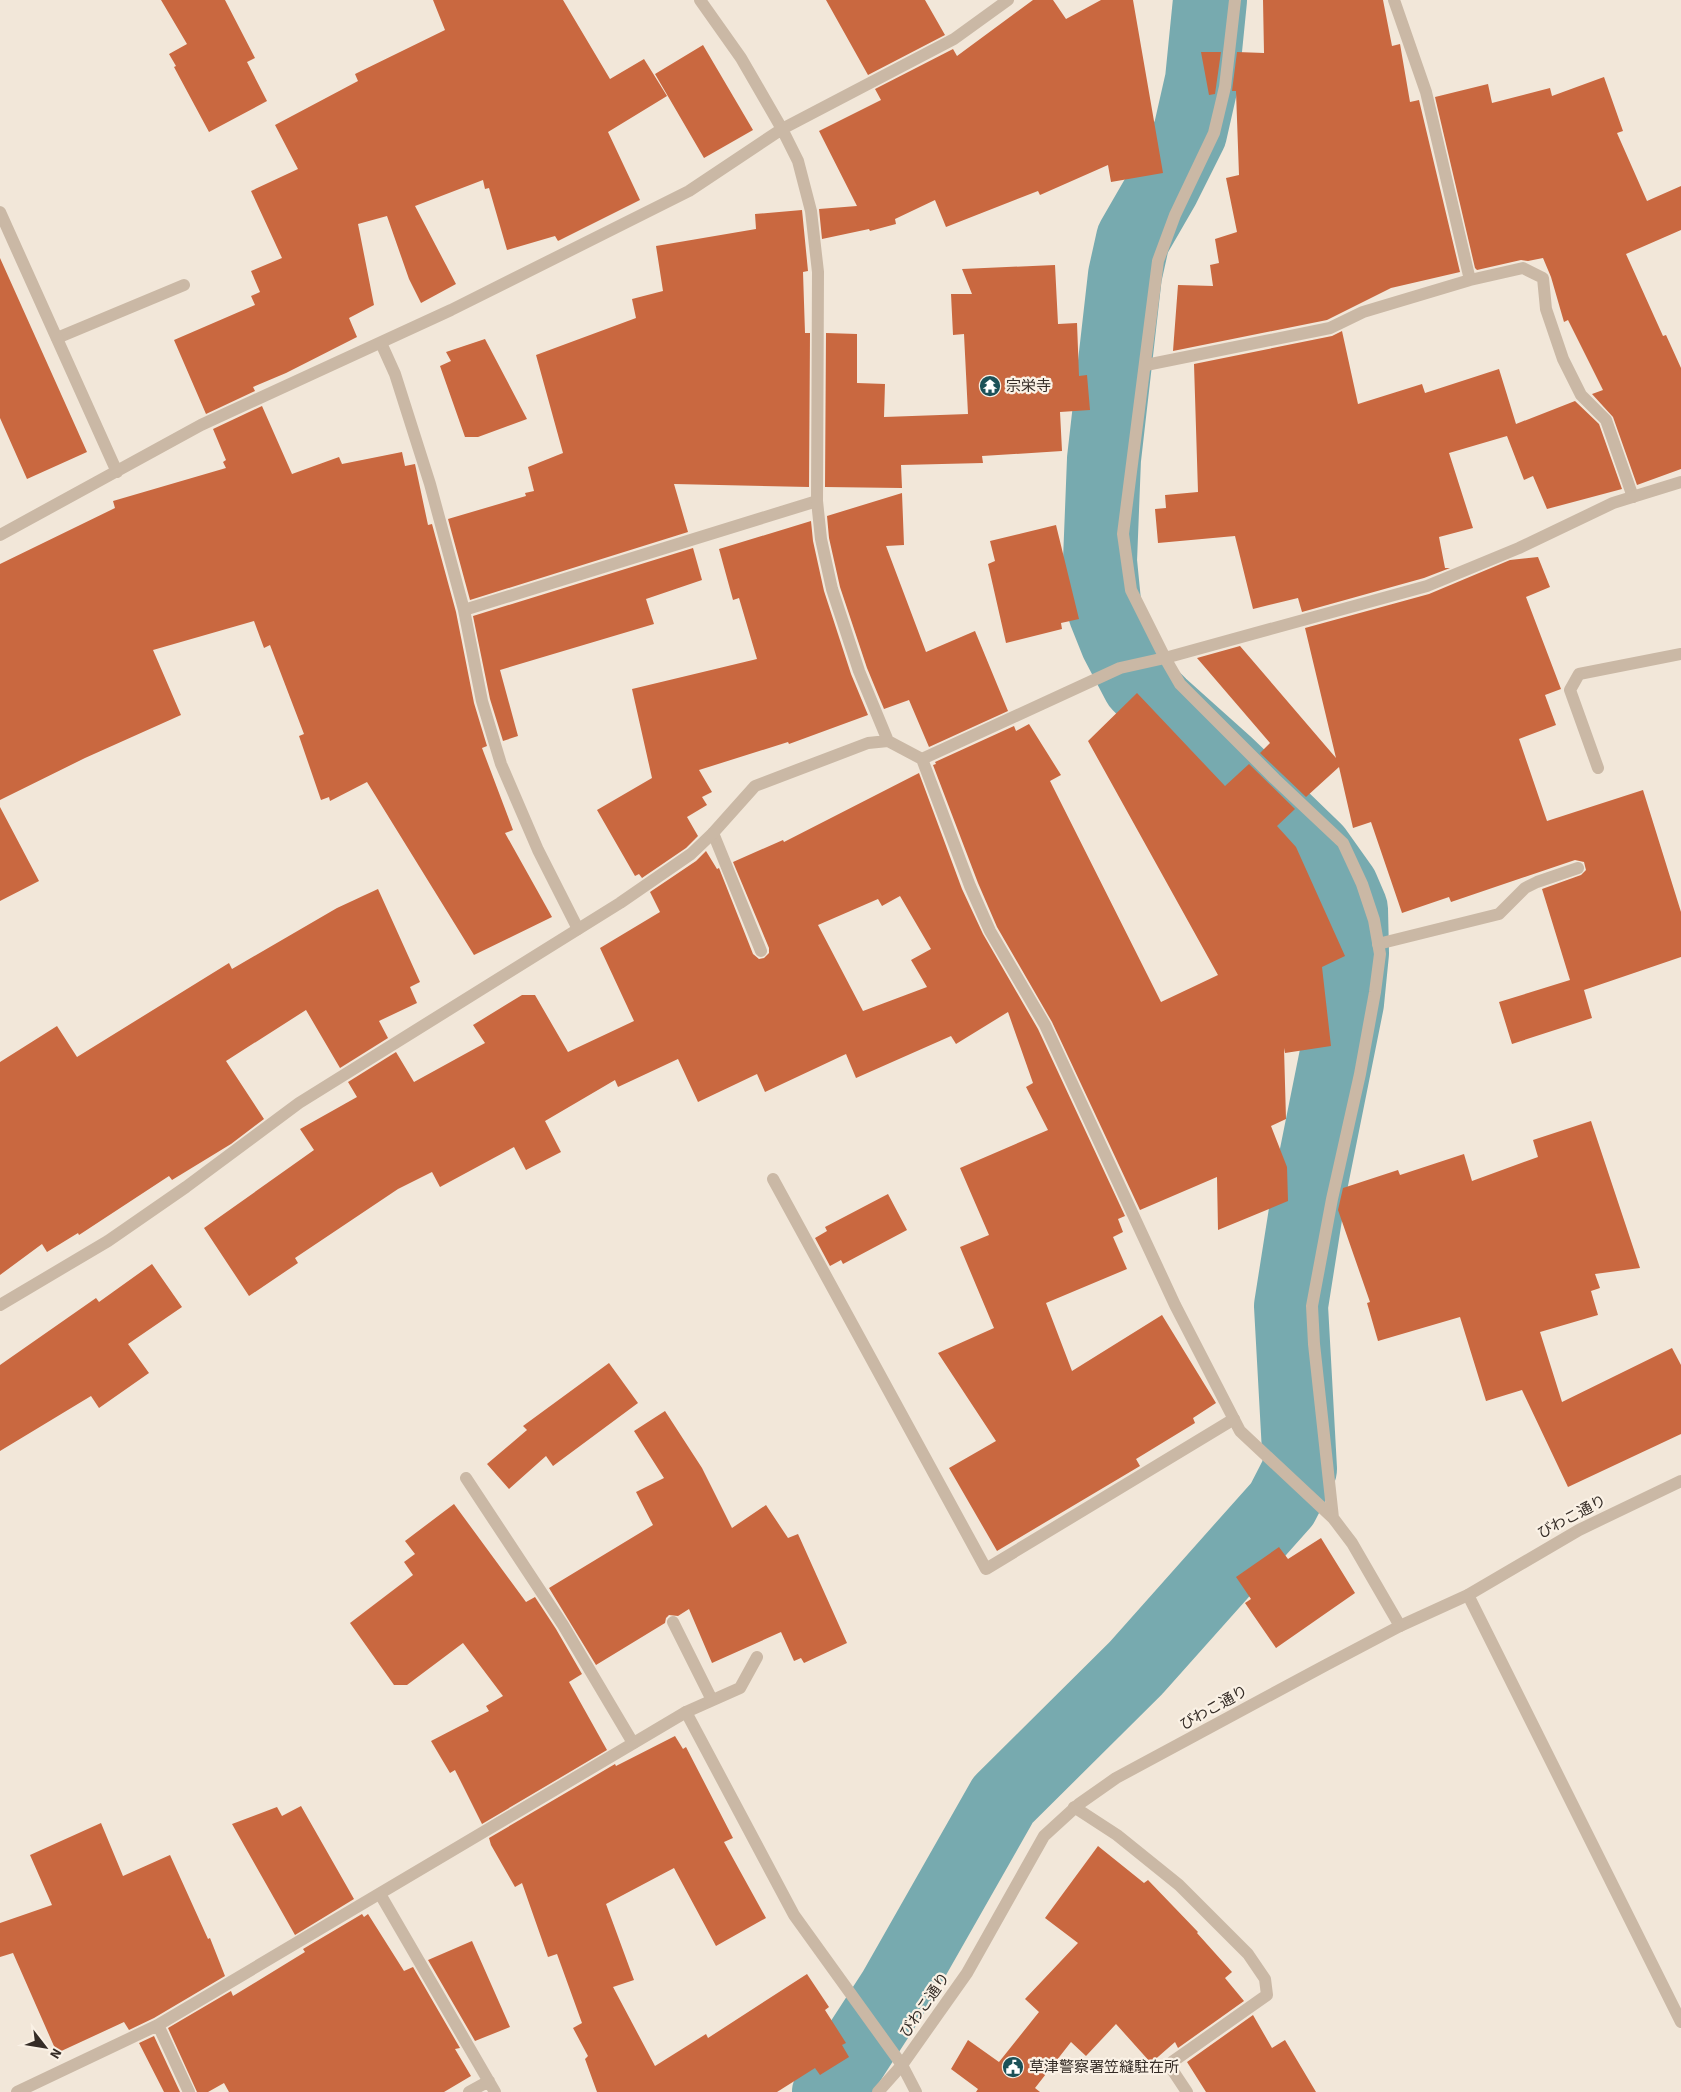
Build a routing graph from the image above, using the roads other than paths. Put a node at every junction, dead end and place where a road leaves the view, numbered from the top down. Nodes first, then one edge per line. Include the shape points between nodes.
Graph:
1 (700, 0) edge
2 (1008, 0) edge
3 (1235, 0) edge
4 (1394, 0) edge
5 (782, 129) junction
6 (0, 212) edge
7 (1470, 280) junction
8 (184, 285) dead end
9 (57, 338) junction
10 (381, 343) junction
11 (1146, 365) junction
12 (117, 472) junction
13 (1681, 482) edge
14 (1633, 497) junction
15 (816, 501) junction
16 (0, 535) edge
17 (464, 610) junction
18 (1681, 654) edge
19 (1165, 658) junction
20 (888, 741) junction
21 (922, 759) junction
22 (1598, 768) dead end
23 (713, 833) junction
24 (1578, 868) dead end
25 (578, 929) junction
26 (1378, 944) junction
27 (761, 951) dead end
28 (773, 1179) dead end
29 (0, 1305) edge
30 (1234, 1419) junction
31 (466, 1478) dead end
32 (1681, 1480) edge
33 (1333, 1518) junction
34 (1468, 1595) junction
35 (673, 1622) dead end
36 (1400, 1626) junction
37 (757, 1657) dead end
38 (712, 1700) junction
39 (686, 1712) junction
40 (633, 1744) junction
41 (1074, 1807) junction
42 (380, 1894) junction
43 (1681, 2022) edge
44 (158, 2026) junction
45 (902, 2065) junction
46 (492, 2087) edge
47 (17, 2092) edge
48 (189, 2092) edge
49 (469, 2092) edge
50 (878, 2092) edge
51 (916, 2092) edge
52 (1186, 2092) edge

1 - 5 street via 741,58
2 - 5 street via 954,39
3 - 11 street via 1225,87 1214,133 1158,261
4 - 7 street via 1426,92
5 - 10 street via 689,191
5 - 15 street via 798,161 811,211 818,272
6 - 9 street
7 - 11 street via 1363,312 1330,328
7 - 14 street via 1523,268 1543,278 1546,309 1563,359 1581,395 1606,420
8 - 9 street
9 - 12 street
10 - 12 street via 201,425
10 - 17 street via 395,374 425,466
11 - 19 street via 1123,534 1132,590
12 - 16 street
13 - 14 street
14 - 19 street via 1427,586
15 - 17 street
15 - 20 street via 832,589 859,671
17 - 25 street via 482,701 501,764 538,850
18 - 22 street via 1580,674 1570,690
19 - 21 street via 1120,668
19 - 26 street via 1180,684 1343,843 1362,884
20 - 21 street
20 - 23 street via 868,744 755,786
21 - 30 street via 990,931 1045,1025 1175,1305
23 - 25 street via 691,854
23 - 27 street
24 - 26 street via 1525,888 1499,914
25 - 29 street via 299,1103 108,1241
26 - 33 street via 1376,992 1312,1306
28 - 30 street via 986,1569
30 - 33 street via 1240,1431
31 - 40 street via 564,1625
32 - 34 street, びわこ通り via 1579,1530
33 - 36 street via 1352,1543
34 - 36 street, びわこ通り
34 - 43 street
35 - 38 street
36 - 41 street, びわこ通り via 1116,1778
37 - 38 street via 740,1688
38 - 39 street
39 - 40 street
39 - 45 street via 794,1915
40 - 42 street
41 - 45 street, びわこ通り via 1044,1836 967,1973
41 - 52 street via 1116,1835 1179,1885 1248,1954 1265,1979 1268,1995 1172,2062 1171,2068
42 - 44 street
42 - 46 street
44 - 47 street
44 - 48 street
45 - 50 street, びわこ通り
45 - 51 street
46 - 49 street

